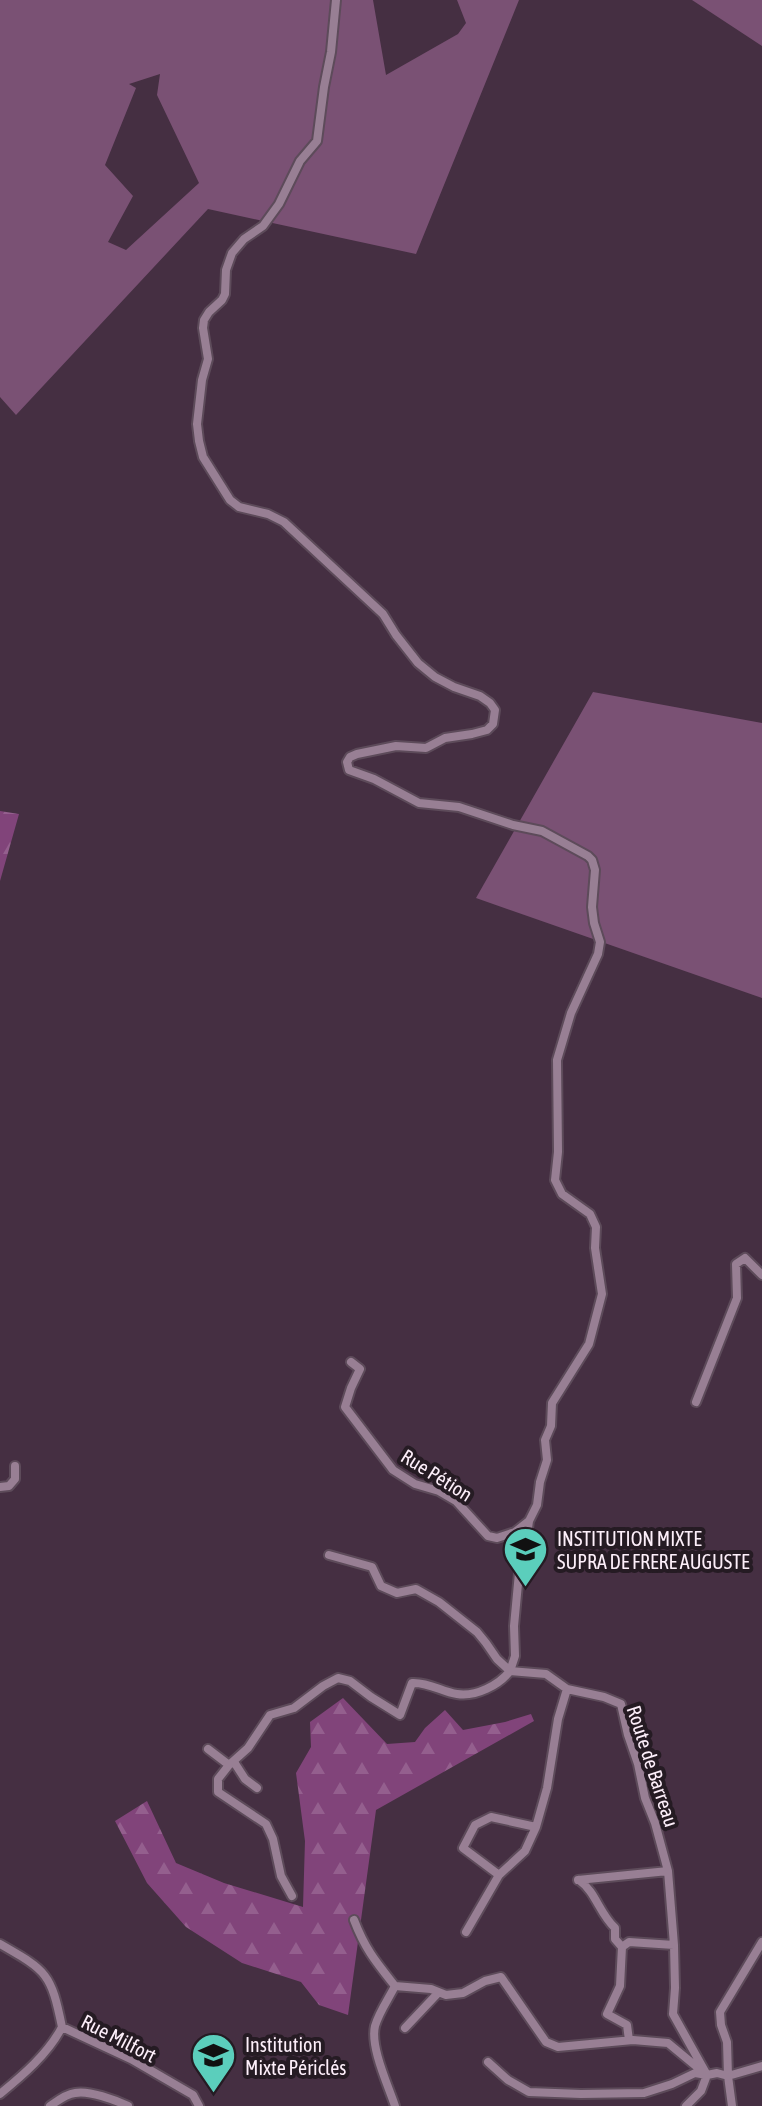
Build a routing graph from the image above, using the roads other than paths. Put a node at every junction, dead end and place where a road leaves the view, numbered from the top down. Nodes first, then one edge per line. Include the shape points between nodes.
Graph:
1 (336, 0) edge
2 (762, 1275) edge
3 (351, 1362) dead end
4 (696, 1402) dead end
5 (15, 1466) dead end
6 (0, 1487) edge
7 (529, 1521) junction
8 (329, 1555) dead end
9 (510, 1671) junction
10 (567, 1689) junction
11 (208, 1749) dead end
12 (231, 1764) junction
13 (257, 1788) dead end
14 (536, 1827) junction
15 (668, 1871) junction
16 (499, 1875) junction
17 (292, 1896) dead end
18 (354, 1920) dead end
19 (466, 1932) dead end
20 (762, 1942) edge
21 (0, 1944) edge
22 (674, 1945) junction
23 (622, 1947) junction
24 (395, 1986) junction
25 (438, 1993) junction
26 (62, 2027) junction
27 (405, 2028) dead end
28 (629, 2040) junction
29 (488, 2062) dead end
30 (762, 2066) edge
31 (707, 2075) junction
32 (728, 2076) junction
33 (0, 2094) edge
34 (50, 2106) edge
35 (128, 2106) edge
36 (199, 2106) edge
37 (395, 2106) edge
38 (686, 2106) edge
39 (732, 2106) edge

1 - 7 street via 317,141 263,226 232,253 225,294 204,320 208,359 199,404 199,441 230,500 284,522 383,614 418,663 435,677 480,696 495,710 487,730 445,738 426,748 396,746 357,754 347,762 349,770 419,803 459,807 542,831 592,860 592,907 600,942 557,1060 555,1180 562,1194 590,1214 596,1227 602,1294 589,1344 552,1403 547,1460
2 - 4 street via 745,1258 736,1264 737,1298
3 - 7 street, Rue Pétion via 360,1369 345,1407 393,1470 456,1501 488,1536 515,1532
5 - 6 street via 15,1479
7 - 9 street via 515,1598
8 - 9 street via 372,1567 381,1586 397,1593 416,1589 439,1602 477,1632
9 - 10 street, Route de Barreau via 546,1674
9 - 12 street via 487,1689 459,1695 412,1683 400,1715 338,1678 294,1708 270,1715
10 - 14 street
10 - 15 street, Route de Barreau via 621,1704
11 - 12 street
12 - 13 street
12 - 17 street via 218,1779 218,1792 266,1824
14 - 16 street via 525,1851
14 - 16 street via 491,1817 475,1825 463,1848
15 - 22 street, Route de Barreau
15 - 23 street via 578,1880 615,1928
16 - 19 street
18 - 24 street via 379,1969
20 - 32 street via 720,2012
21 - 26 street via 41,1969 52,1985
22 - 23 street via 629,1942
22 - 31 street, Route de Barreau via 673,2014
23 - 28 street via 620,1986 607,2014 627,2025
24 - 25 street
24 - 37 street via 374,2030
25 - 27 street
25 - 28 street via 463,1993 501,1977 550,2045
26 - 33 street via 42,2055
26 - 36 street, Rue Milfort via 131,2059 193,2095
28 - 31 street via 668,2043
29 - 31 street via 529,2092 644,2093 695,2073
30 - 32 street
31 - 32 street
31 - 38 street via 701,2091
32 - 39 street
34 - 35 street via 76,2092

